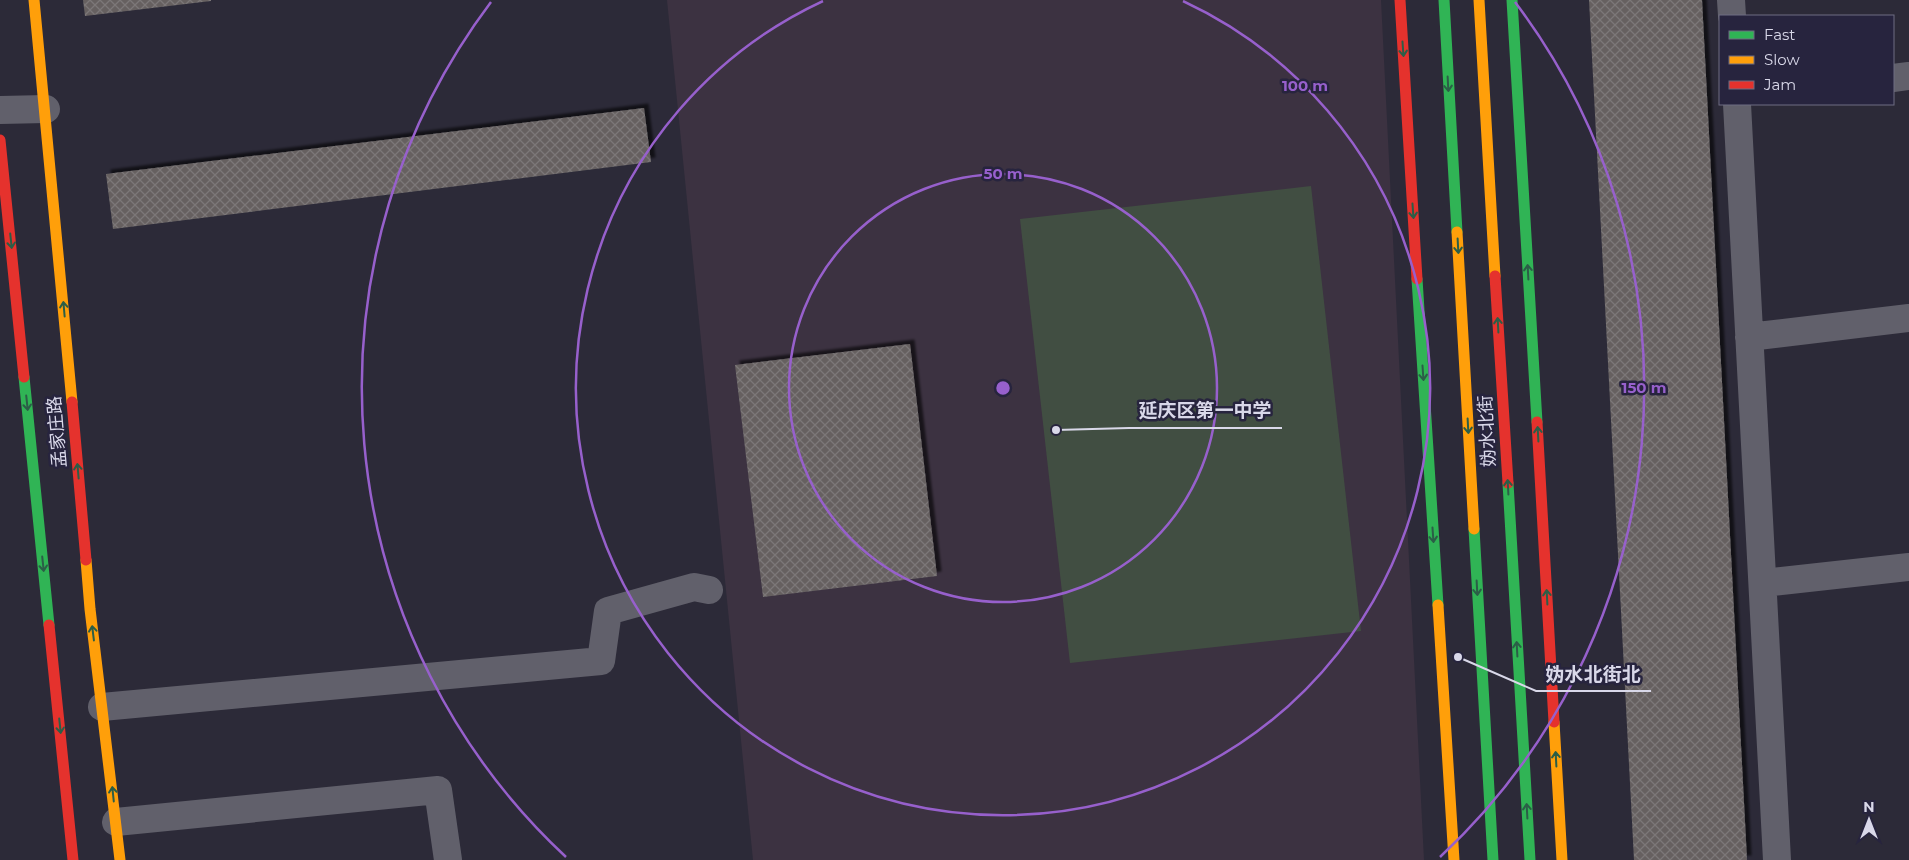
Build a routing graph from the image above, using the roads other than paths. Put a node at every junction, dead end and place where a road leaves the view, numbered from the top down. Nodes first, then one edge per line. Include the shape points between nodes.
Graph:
1 (34, 0) edge
2 (1400, 0) edge
3 (1444, 0) edge
4 (1479, 0) edge
5 (1512, 0) edge
6 (1731, 0) edge
7 (1732, 15) edge
8 (1909, 76) edge
9 (1894, 78) edge
10 (1737, 105) edge
11 (46, 109) junction
12 (0, 110) edge
13 (0, 140) edge
14 (1909, 318) edge
15 (1749, 337) junction
16 (1909, 567) edge
17 (1763, 583) junction
18 (709, 590) dead end
19 (102, 707) junction
20 (116, 822) junction
21 (73, 860) edge
22 (120, 860) edge
23 (448, 860) edge
24 (1454, 860) edge
25 (1493, 860) edge
26 (1530, 860) edge
27 (1562, 860) edge
28 (1778, 860) edge

1 - 11 main road, 孟家庄路
2 -> 24 main road
3 -> 25 main road, 妫水北街
26 -> 4 main road, 妫水北街
27 -> 5 main road
6 - 7 street
8 - 9 street
10 - 15 street
11 - 12 street
19 -> 11 main road, 孟家庄路 via 90,609
13 -> 21 main road, 孟家庄路
14 - 15 street
15 - 17 street
16 - 17 street
17 - 28 street
18 - 19 street via 694,587 608,611 601,661
20 -> 19 main road, 孟家庄路
20 - 22 main road, 孟家庄路
20 - 23 street via 438,790

